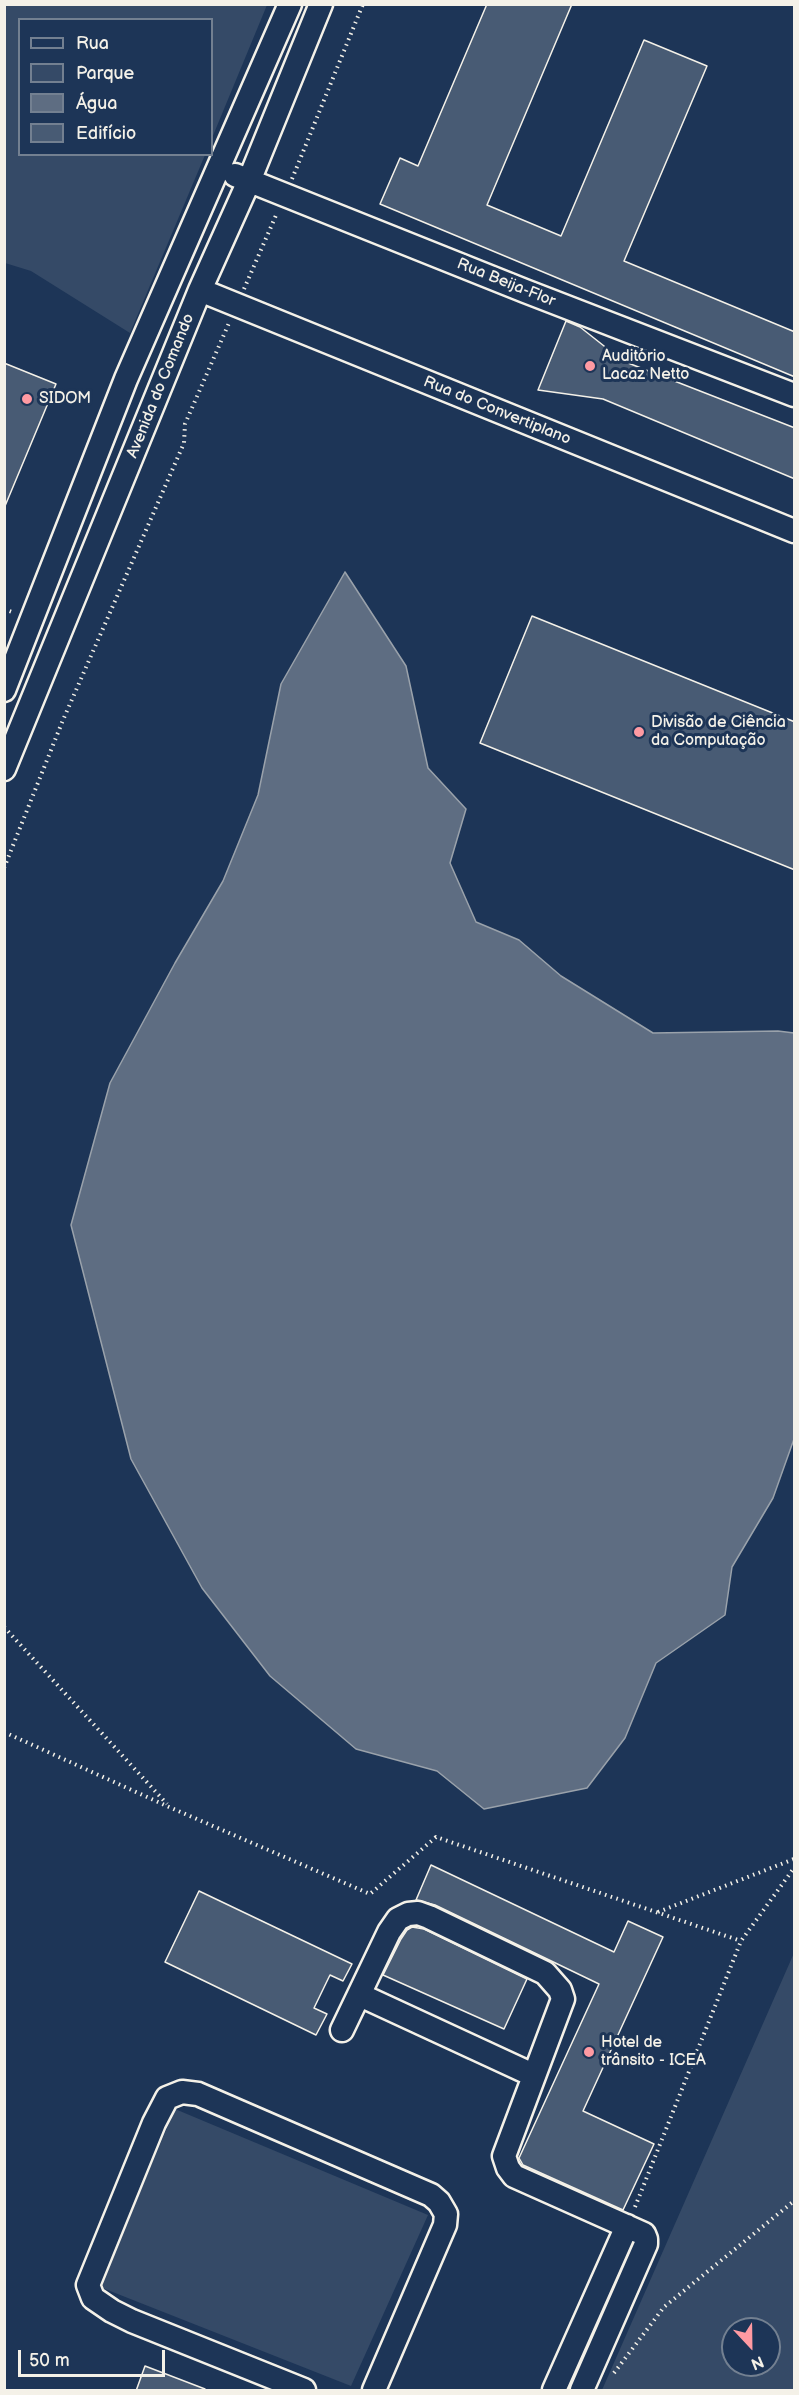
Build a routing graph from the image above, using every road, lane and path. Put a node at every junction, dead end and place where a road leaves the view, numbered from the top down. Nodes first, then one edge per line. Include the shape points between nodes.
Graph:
1 (290, 4) edge
2 (321, 4) edge
3 (363, 4) edge
4 (219, 168) junction
5 (249, 181) junction
6 (285, 195) junction
7 (200, 290) junction
8 (237, 305) junction
9 (795, 395) edge
10 (795, 531) edge
11 (4, 690) edge
12 (4, 769) edge
13 (4, 868) edge
14 (4, 1627) edge
15 (4, 1732) edge
16 (170, 1807) junction
17 (795, 1859) edge
18 (795, 1868) edge
19 (658, 1913) junction
20 (741, 1941) junction
21 (360, 1995) junction
22 (342, 2030) dead end
23 (533, 2075) junction
24 (795, 2201) edge
25 (627, 2226) junction
26 (613, 2374) dead end
27 (304, 2391) edge
28 (374, 2391) edge
29 (554, 2391) edge
30 (582, 2391) edge

1 - 4 lane, Avenida do Comando
2 - 5 lane, Avenida do Comando
3 - 6 path
4 - 5 lane, Rua Beija-Flor
4 - 11 lane, Avenida do Comando via 126,379
5 - 6 lane, Rua Beija-Flor
5 - 7 lane, Avenida do Comando
6 - 8 path
6 - 9 lane, Rua Beija-Flor
7 - 8 lane, Rua do Convertiplano
7 - 12 lane, Avenida do Comando
8 - 10 lane, Rua do Convertiplano
8 - 13 path via 185,424 184,443 63,720
14 - 16 path
15 - 16 path
16 - 19 path via 370,1894 436,1837
17 - 19 path
18 - 20 path
19 - 20 path
20 - 25 path
21 - 22 lane
21 - 23 lane
21 - 23 lane via 388,1932 398,1919 418,1913 429,1917 545,1972 560,1990 563,1999
23 - 25 lane via 504,2156 508,2168 514,2176
24 - 26 path via 664,2307
25 - 29 lane
25 - 30 lane via 644,2234 646,2244
27 - 28 lane via 132,2321 93,2298 88,2285 167,2098 182,2092 198,2094 431,2195 439,2202 446,2214 445,2225

